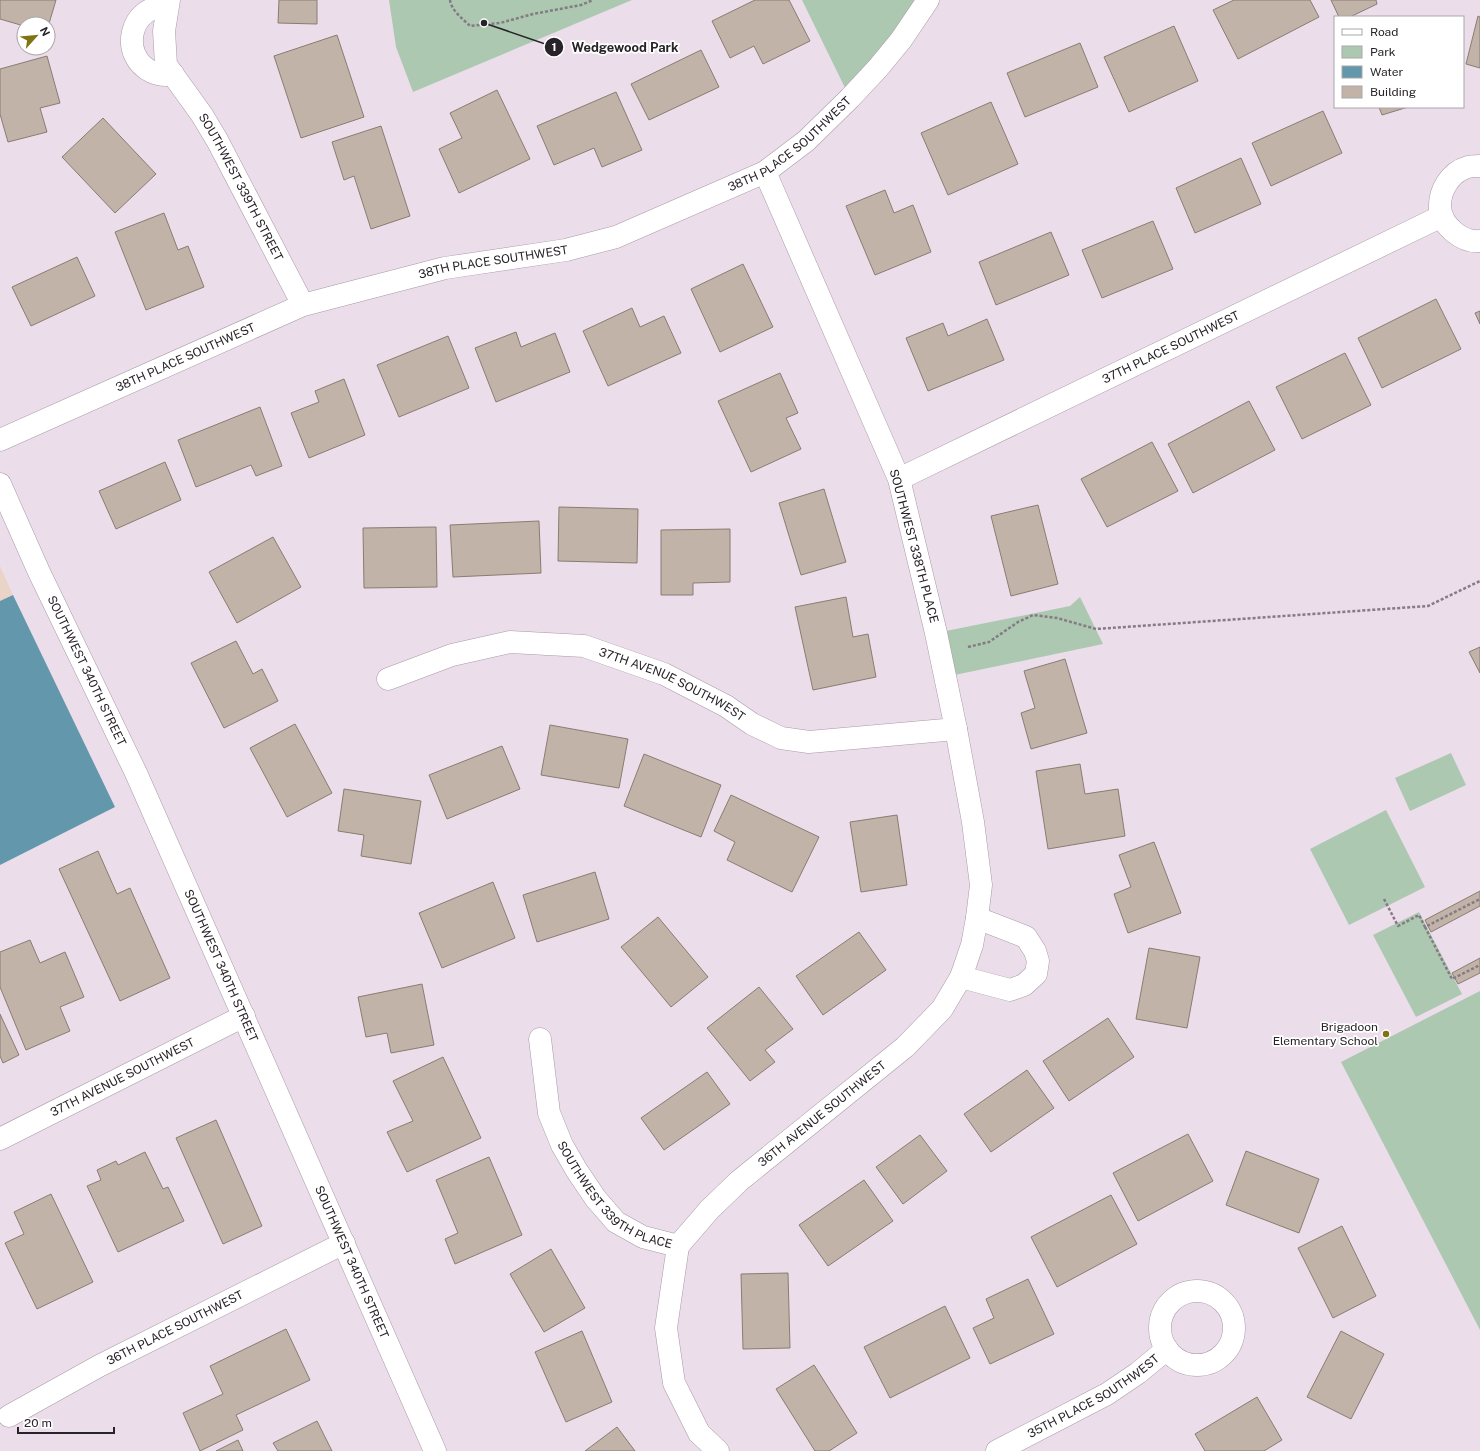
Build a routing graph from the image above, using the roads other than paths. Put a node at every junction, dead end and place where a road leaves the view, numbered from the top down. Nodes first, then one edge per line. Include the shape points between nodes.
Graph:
1 (928, 0) edge
2 (168, 3) edge
3 (173, 74) junction
4 (1480, 166) edge
5 (765, 172) junction
6 (1442, 216) junction
7 (1480, 241) edge
8 (303, 304) junction
9 (0, 440) edge
10 (899, 478) junction
11 (0, 484) edge
12 (388, 679) dead end
13 (956, 729) junction
14 (977, 918) junction
15 (972, 945) joint
16 (961, 977) junction
17 (244, 1016) junction
18 (540, 1039) dead end
19 (0, 1139) edge
20 (344, 1244) junction
21 (678, 1246) junction
22 (1167, 1349) dead end
23 (9, 1416) dead end
24 (435, 1451) edge
25 (718, 1451) edge
26 (996, 1451) edge

1 - 5 street, 38TH PLACE SOUTHWEST via 901,40 850,98 806,141
2 - 3 street, SOUTHWEST 339TH STREET via 164,31 166,65
2 - 3 street, SOUTHWEST 339TH STREET via 140,17 131,39 132,50 138,61 147,69 158,74
3 - 8 street, SOUTHWEST 339TH STREET via 217,140
4 - 6 street via 1467,167 1447,182 1441,194
5 - 8 street, 38TH PLACE SOUTHWEST via 616,237 566,250 445,268
5 - 10 street, SOUTHWEST 338TH PLACE
6 - 7 street via 1452,231 1463,238
6 - 10 street, 37TH PLACE SOUTHWEST
8 - 9 street, 38TH PLACE SOUTHWEST
10 - 13 street, SOUTHWEST 338TH PLACE
11 - 17 street, SOUTHWEST 340TH STREET via 39,572 136,772
12 - 13 street, 37TH AVENUE SOUTHWEST via 452,655 510,642 584,646 664,674 780,738 809,742
13 - 14 street, SOUTHWEST 338TH PLACE via 973,822 981,885
14 - 15 street, SOUTHWEST 338TH PLACE
14 - 16 street via 1026,937 1038,960 1036,974 1024,985 1010,990
15 - 16 street, 36TH AVENUE SOUTHWEST
16 - 21 street, 36TH AVENUE SOUTHWEST via 942,1009 905,1046 740,1181 709,1210
17 - 19 street, 37TH AVENUE SOUTHWEST
17 - 20 street, SOUTHWEST 340TH STREET
18 - 21 street, SOUTHWEST 339TH PLACE via 549,1113 562,1145 577,1171 616,1222 643,1237
20 - 23 street, 36TH PLACE SOUTHWEST via 100,1366
20 - 24 street, SOUTHWEST 340TH STREET
21 - 25 street, SOUTHWEST 339TH PLACE via 666,1328 674,1383 699,1433
22 - 26 street, 35TH PLACE SOUTHWEST via 1107,1394

